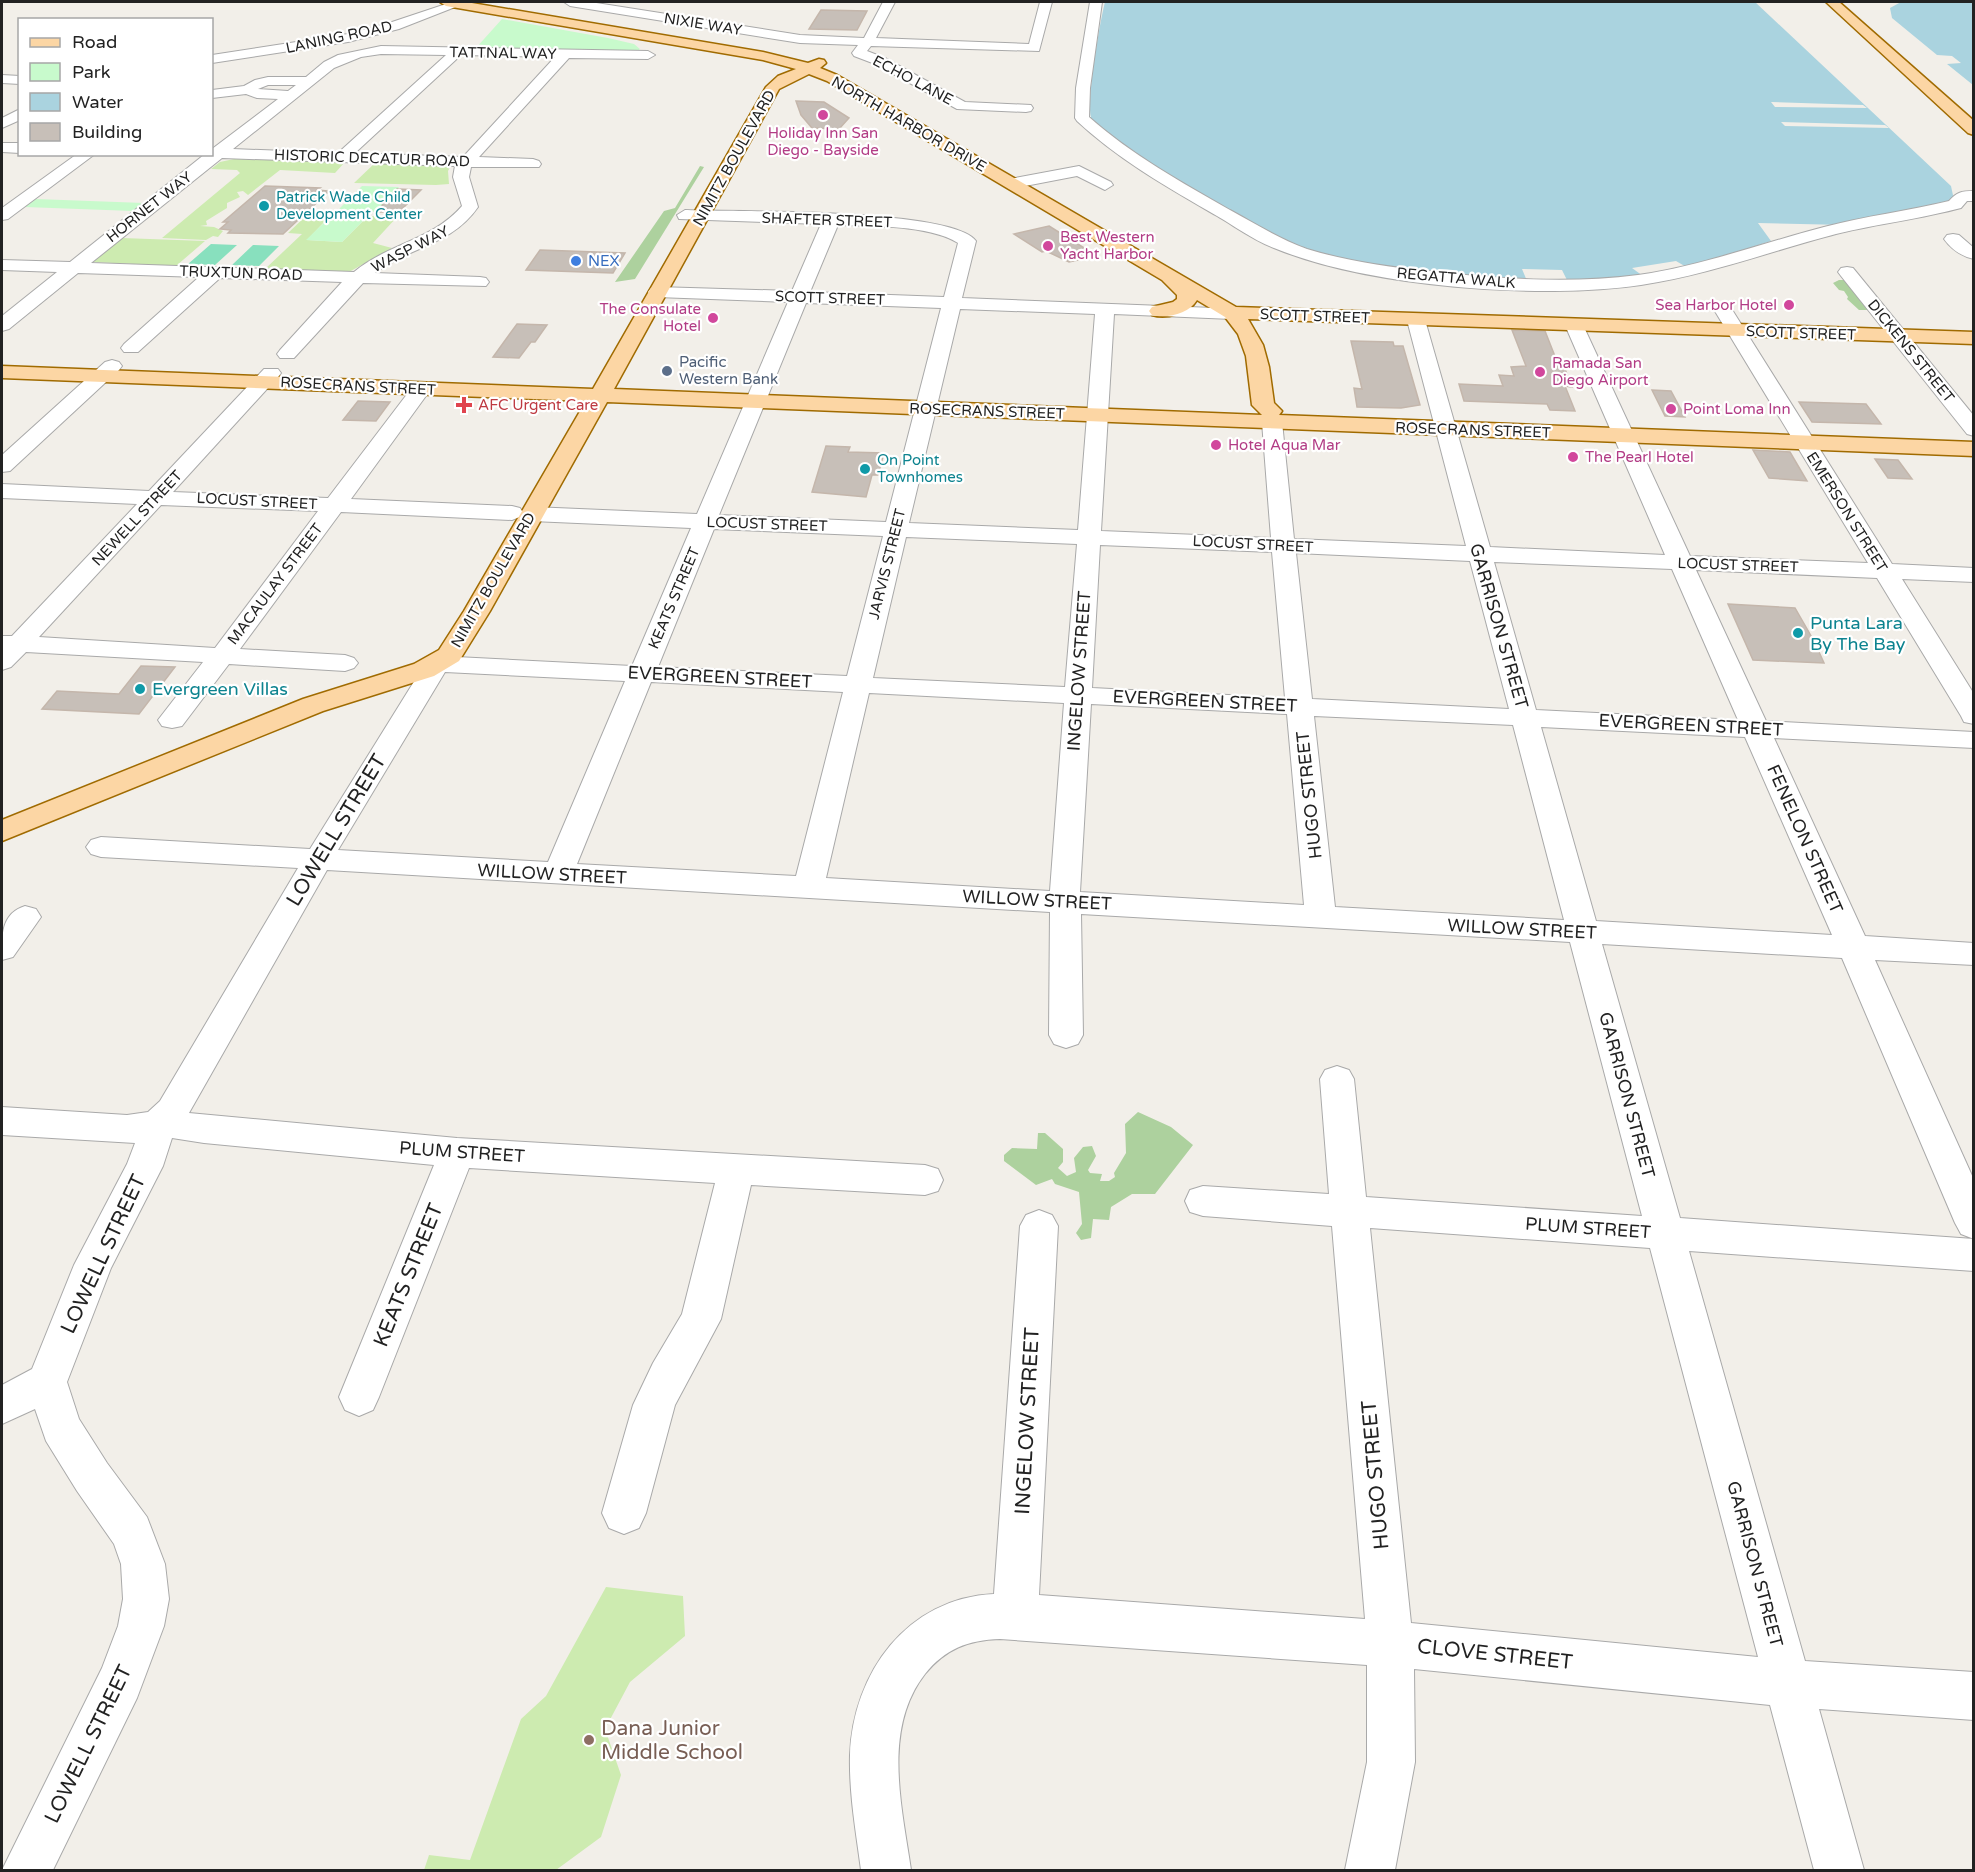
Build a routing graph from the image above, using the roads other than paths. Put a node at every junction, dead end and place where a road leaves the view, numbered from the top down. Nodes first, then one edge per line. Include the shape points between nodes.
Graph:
1 (452, 2) edge
2 (488, 2) edge
3 (570, 2) edge
4 (889, 2) edge
5 (1046, 2) edge
6 (1096, 2) edge
7 (1832, 2) edge
8 (645, 35) junction
9 (336, 40) junction
10 (863, 47) junction
11 (457, 52) junction
12 (742, 52) junction
13 (359, 53) junction
14 (213, 54) edge
15 (565, 54) junction
16 (653, 54) joint
17 (213, 58) edge
18 (810, 66) junction
19 (2, 79) edge
20 (18, 80) edge
21 (309, 81) junction
22 (248, 90) junction
23 (760, 90) junction
24 (213, 94) edge
25 (291, 95) junction
26 (1026, 108) dead end
27 (18, 114) edge
28 (18, 123) edge
29 (2, 124) edge
30 (1974, 130) edge
31 (2, 133) edge
32 (2, 148) edge
33 (18, 148) edge
34 (214, 153) edge
35 (85, 156) edge
36 (210, 156) edge
37 (342, 157) junction
38 (466, 162) junction
39 (533, 164) dead end
40 (1019, 182) junction
41 (1105, 185) dead end
42 (1974, 196) edge
43 (2, 215) edge
44 (694, 215) junction
45 (831, 221) junction
46 (1953, 239) dead end
47 (967, 241) joint
48 (1974, 254) edge
49 (2, 265) edge
50 (72, 268) junction
51 (1847, 272) dead end
52 (215, 273) junction
53 (359, 277) junction
54 (1170, 278) junction
55 (480, 282) dead end
56 (657, 292) junction
57 (799, 297) junction
58 (951, 303) junction
59 (1230, 306) junction
60 (1722, 308) dead end
61 (1105, 309) junction
62 (1159, 311) junction
63 (1413, 312) junction
64 (1257, 315) junction
65 (1333, 317) junction
66 (2, 325) edge
67 (1574, 325) junction
68 (1736, 330) junction
69 (1271, 335) dead end
70 (1900, 336) junction
71 (1974, 338) edge
72 (131, 348) dead end
73 (287, 354) dead end
74 (1276, 358) dead end
75 (2, 362) edge
76 (106, 371) junction
77 (2, 372) edge
78 (267, 378) junction
79 (421, 389) junction
80 (592, 390) junction
81 (758, 397) junction
82 (926, 403) junction
83 (1097, 410) junction
84 (1272, 416) junction
85 (1444, 423) junction
86 (1622, 430) junction
87 (1974, 430) edge
88 (1800, 436) junction
89 (1974, 437) edge
90 (1974, 449) edge
91 (2, 466) edge
92 (2, 491) edge
93 (157, 497) junction
94 (335, 505) junction
95 (522, 514) junction
96 (706, 522) junction
97 (895, 528) junction
98 (1088, 537) junction
99 (1282, 546) junction
100 (1479, 554) junction
101 (1680, 562) junction
102 (1883, 571) junction
103 (1974, 575) edge
104 (448, 621) junction
105 (7, 650) edge
106 (221, 656) junction
107 (345, 663) dead end
108 (437, 664) junction
109 (643, 673) junction
110 (858, 684) junction
111 (1077, 694) junction
112 (1300, 706) junction
113 (1974, 716) edge
114 (1525, 717) junction
115 (172, 720) dead end
116 (1756, 728) junction
117 (1974, 740) edge
118 (2, 816) edge
119 (2, 831) edge
120 (100, 847) dead end
121 (317, 861) junction
122 (558, 874) junction
123 (808, 888) junction
124 (1065, 902) junction
125 (25, 917) dead end
126 (1321, 917) junction
127 (1583, 933) junction
128 (1854, 948) junction
129 (2, 949) edge
130 (1974, 954) edge
131 (1066, 1035) dead end
132 (1337, 1079) dead end
133 (2, 1121) edge
134 (160, 1122) junction
135 (457, 1152) junction
136 (736, 1170) junction
137 (925, 1180) dead end
138 (1203, 1201) dead end
139 (1350, 1212) junction
140 (1974, 1223) edge
141 (1039, 1226) dead end
142 (1664, 1234) junction
143 (1974, 1255) edge
144 (47, 1382) junction
145 (359, 1397) dead end
146 (2, 1405) edge
147 (624, 1513) dead end
148 (1015, 1616) junction
149 (1390, 1644) junction
150 (1788, 1683) junction
151 (1974, 1696) edge
152 (27, 1870) edge
153 (886, 1870) edge
154 (1370, 1870) edge
155 (1839, 1870) edge

1 - 8 main road, NORTH HARBOR DRIVE
1 - 9 street, LANING ROAD via 394,26
1 - 14 street, LANING ROAD via 339,34
2 - 18 main road, NORTH HARBOR DRIVE via 748,45 786,53
3 - 10 street, NIXIE WAY
4 - 10 street, ECHO LANE
5 - 10 street via 1034,48
6 - 42 street, REGATTA WALK via 1082,118 1117,149 1182,191 1281,244 1338,262 1389,272 1487,282 1555,285 1638,280 1707,268 1836,229 1955,205 1962,195
7 - 30 main road
8 - 12 main road, NORTH HARBOR DRIVE
8 - 16 main road via 644,42
9 - 13 street
9 - 17 street, LANING ROAD
10 - 26 street, ECHO LANE via 880,61 962,106
11 - 13 street, TATTNAL WAY via 403,49
11 - 15 street, TATTNAL WAY
11 - 37 street
12 - 18 main road, NORTH HARBOR DRIVE
12 - 23 main road via 771,63
13 - 21 street, HORNET WAY via 336,62
15 - 16 street, TATTNAL WAY
15 - 38 street
18 - 23 main road, NIMITZ BOULEVARD via 775,76
18 - 40 main road, NORTH HARBOR DRIVE
18 - 44 main road, NIMITZ BOULEVARD via 773,87
19 - 20 street
21 - 22 street via 264,82
21 - 25 street, HORNET WAY
22 - 24 street
22 - 25 street
23 - 44 main road, NIMITZ BOULEVARD
25 - 34 street, HORNET WAY
27 - 29 street
28 - 31 street
32 - 33 street
34 - 37 street, HISTORIC DECATUR ROAD
35 - 43 street
36 - 50 street, HORNET WAY
37 - 38 street, HISTORIC DECATUR ROAD
38 - 39 street, HISTORIC DECATUR ROAD
38 - 53 street, WASP WAY via 459,172 470,207 460,221 444,233 375,264
40 - 41 street via 1079,171
40 - 54 main road, NORTH HARBOR DRIVE
40 - 59 main road, NORTH HARBOR DRIVE
44 - 45 street, SHAFTER STREET
44 - 56 main road, NIMITZ BOULEVARD
44 - 80 main road, NIMITZ BOULEVARD
45 - 47 street, SHAFTER STREET via 900,222 956,234
45 - 57 street, KEATS STREET
46 - 48 street
47 - 58 street, JARVIS STREET
49 - 50 street, TRUXTUN ROAD
50 - 52 street, TRUXTUN ROAD
50 - 66 street, HORNET WAY
51 - 70 street, DICKENS STREET
52 - 53 street, TRUXTUN ROAD
52 - 72 street
53 - 55 street, TRUXTUN ROAD
53 - 73 street, WASP WAY
54 - 59 main road, NORTH HARBOR DRIVE
54 - 62 main road via 1186,293 1187,301
56 - 57 street, SCOTT STREET
56 - 80 main road, NIMITZ BOULEVARD
57 - 58 street, SCOTT STREET
57 - 81 street, KEATS STREET
58 - 61 street, SCOTT STREET
58 - 82 street, JARVIS STREET
59 - 62 street, SCOTT STREET
59 - 64 main road, SCOTT STREET
59 - 65 main road
59 - 84 main road, NORTH HARBOR DRIVE via 1255,347 1263,405
60 - 68 street, EMERSON STREET
61 - 62 street, SCOTT STREET
61 - 83 street, INGELOW STREET
63 - 65 main road, SCOTT STREET
63 - 67 main road, SCOTT STREET
63 - 85 street, GARRISON STREET
64 - 65 main road, SCOTT STREET
64 - 69 main road
67 - 68 main road, SCOTT STREET
67 - 86 street, FENELON STREET
68 - 70 main road, SCOTT STREET
68 - 88 street, EMERSON STREET
70 - 71 main road, SCOTT STREET
70 - 87 street, DICKENS STREET
74 - 84 main road via 1282,405
75 - 76 main road, ROSECRANS STREET
76 - 77 main road, ROSECRANS STREET
76 - 78 main road, ROSECRANS STREET
76 - 91 street
78 - 79 main road, ROSECRANS STREET
78 - 80 main road, ROSECRANS STREET
78 - 93 street, NEWELL STREET
79 - 80 main road, ROSECRANS STREET
79 - 94 street, MACAULAY STREET
80 - 81 main road, ROSECRANS STREET
80 - 95 main road, NIMITZ BOULEVARD
81 - 82 main road, ROSECRANS STREET
81 - 96 street, KEATS STREET
82 - 83 main road, ROSECRANS STREET
82 - 97 street, JARVIS STREET
83 - 84 main road, ROSECRANS STREET
83 - 98 street, INGELOW STREET
84 - 85 main road, ROSECRANS STREET
84 - 99 street, HUGO STREET
85 - 86 main road, ROSECRANS STREET
85 - 100 street, GARRISON STREET
86 - 88 main road, ROSECRANS STREET
86 - 101 street, FENELON STREET
88 - 89 main road, ROSECRANS STREET
88 - 90 main road, ROSECRANS STREET
88 - 102 street, EMERSON STREET
92 - 93 street, LOCUST STREET
93 - 94 street, LOCUST STREET
93 - 105 street, NEWELL STREET
94 - 95 street, LOCUST STREET
94 - 106 street, MACAULAY STREET
95 - 96 street, LOCUST STREET
95 - 104 main road, NIMITZ BOULEVARD
95 - 108 main road, NIMITZ BOULEVARD via 465,631 449,655
96 - 97 street, LOCUST STREET
96 - 109 street, KEATS STREET
97 - 98 street, LOCUST STREET
97 - 110 street, JARVIS STREET
98 - 99 street, LOCUST STREET
98 - 111 street, INGELOW STREET
99 - 100 street, LOCUST STREET
99 - 112 street, HUGO STREET
100 - 101 street, LOCUST STREET
100 - 114 street, GARRISON STREET
101 - 102 street, LOCUST STREET
101 - 116 street, FENELON STREET
102 - 103 street, LOCUST STREET
102 - 113 street, EMERSON STREET
104 - 108 main road
104 - 118 main road, NIMITZ BOULEVARD via 429,643 390,665
105 - 106 street
106 - 107 street
106 - 115 street, MACAULAY STREET
108 - 109 street, EVERGREEN STREET
108 - 119 main road, NIMITZ BOULEVARD via 313,705
108 - 121 street, LOWELL STREET
109 - 110 street, EVERGREEN STREET
109 - 122 street, KEATS STREET
110 - 111 street, EVERGREEN STREET
110 - 123 street, JARVIS STREET
111 - 112 street, EVERGREEN STREET
111 - 124 street, INGELOW STREET
112 - 114 street, EVERGREEN STREET
112 - 126 street, HUGO STREET
114 - 116 street, EVERGREEN STREET
114 - 127 street, GARRISON STREET
116 - 117 street, EVERGREEN STREET
116 - 128 street, FENELON STREET
120 - 121 street, WILLOW STREET
121 - 122 street, WILLOW STREET
121 - 134 street, LOWELL STREET via 172,1111
122 - 123 street, WILLOW STREET
123 - 124 street, WILLOW STREET
124 - 126 street, WILLOW STREET
124 - 131 street, INGELOW STREET
125 - 129 street
126 - 127 street, WILLOW STREET
127 - 128 street, WILLOW STREET
127 - 142 street, GARRISON STREET
128 - 130 street, WILLOW STREET
128 - 140 street, FENELON STREET
132 - 139 street, HUGO STREET
133 - 134 street, PLUM STREET via 127,1129
134 - 135 street, PLUM STREET
134 - 144 street, LOWELL STREET via 145,1166 89,1275
135 - 136 street, PLUM STREET
135 - 145 street, KEATS STREET
136 - 137 street, PLUM STREET
136 - 147 street via 705,1308 654,1405
138 - 139 street, PLUM STREET
139 - 142 street, PLUM STREET
139 - 149 street, HUGO STREET
141 - 148 street, INGELOW STREET
142 - 143 street, PLUM STREET
142 - 150 street, GARRISON STREET
144 - 146 street
144 - 152 street, LOWELL STREET via 61,1427 132,1532 143,1564 146,1599 141,1626 120,1681
148 - 149 street, CLOVE STREET
148 - 153 street, CLOVE STREET via 972,1617 941,1630 909,1656 884,1694 874,1748
149 - 150 street, CLOVE STREET
149 - 154 street, HUGO STREET via 1391,1762
150 - 151 street, CLOVE STREET
150 - 155 street, GARRISON STREET

